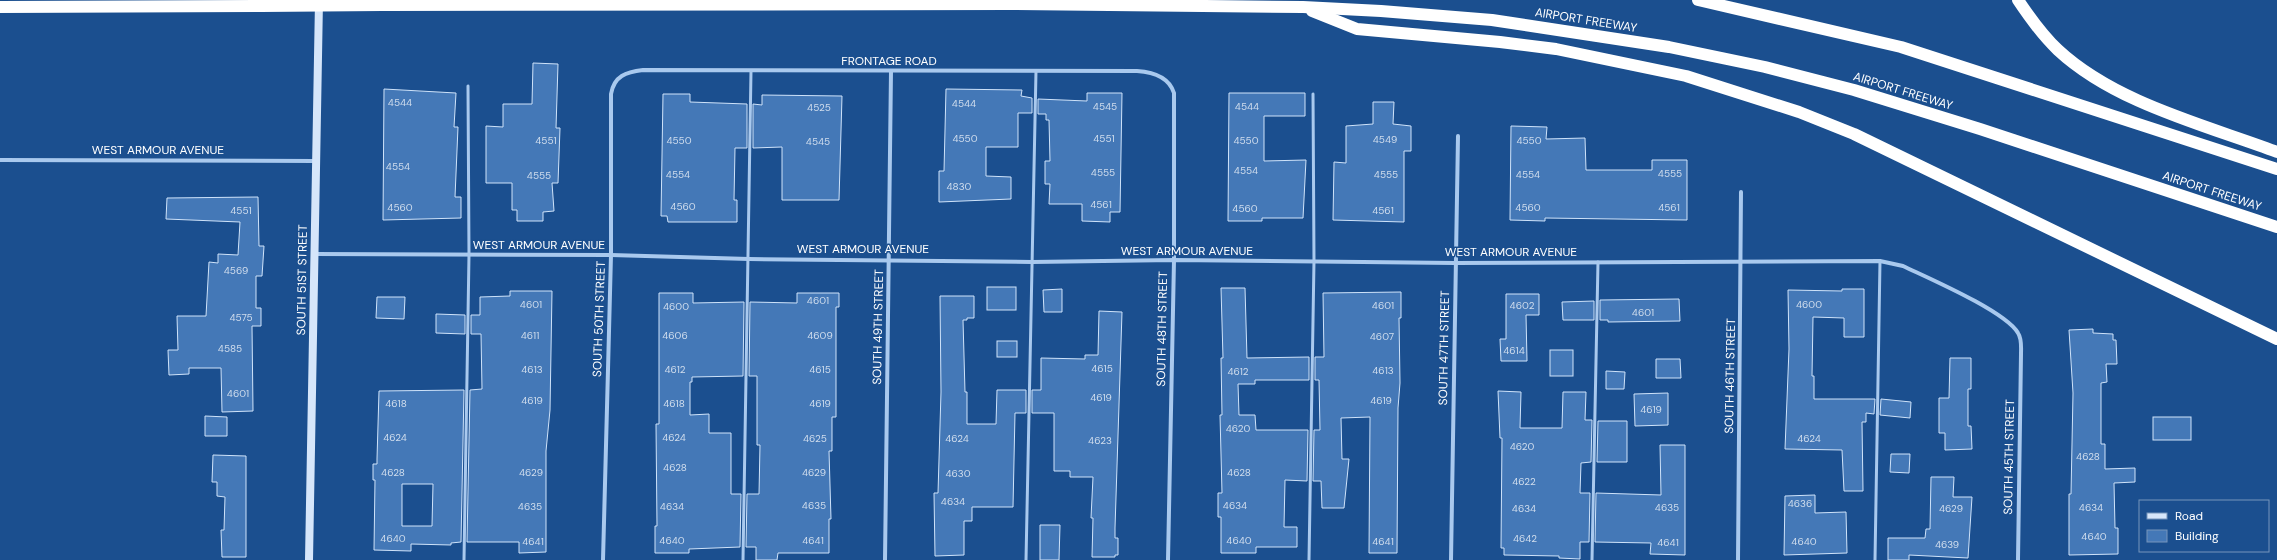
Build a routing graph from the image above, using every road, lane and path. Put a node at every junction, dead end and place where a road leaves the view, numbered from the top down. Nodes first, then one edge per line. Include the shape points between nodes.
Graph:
1 (319, 0) edge
2 (1698, 0) edge
3 (2018, 0) edge
4 (0, 7) edge
5 (1303, 7) junction
6 (751, 71) junction
7 (891, 71) junction
8 (1036, 71) junction
9 (1164, 79) joint
10 (616, 80) joint
11 (468, 86) dead end
12 (1313, 94) dead end
13 (1458, 136) dead end
14 (2277, 152) edge
15 (0, 160) edge
16 (315, 161) junction
17 (2277, 169) edge
18 (1741, 192) dead end
19 (2277, 227) edge
20 (314, 254) junction
21 (469, 255) junction
22 (611, 255) junction
23 (749, 259) junction
24 (889, 259) junction
25 (1174, 260) junction
26 (1314, 261) junction
27 (1741, 261) junction
28 (1880, 261) junction
29 (1032, 262) junction
30 (1598, 262) junction
31 (1455, 263) junction
32 (2277, 339) edge
33 (2021, 354) joint
34 (309, 560) edge
35 (464, 560) edge
36 (603, 560) edge
37 (743, 560) edge
38 (885, 560) edge
39 (1026, 560) edge
40 (1168, 560) edge
41 (1309, 560) edge
42 (1451, 560) edge
43 (1592, 560) edge
44 (1738, 560) edge
45 (1875, 560) edge
46 (2018, 560) edge

1 - 16 street, SOUTH 51ST STREET
2 - 17 highway via 1901,48
3 - 14 highway via 2041,33 2059,51 2101,81 2160,109
4 - 5 highway, AIRPORT FREEWAY, bridge via 1008,4
5 - 19 highway, AIRPORT FREEWAY via 1492,20 1669,47 1765,67 1854,90 1980,129
5 - 32 highway via 1357,29 1500,42 1611,59 1686,76 1799,112 1854,134
6 - 7 street, FRONTAGE ROAD
6 - 10 street, FRONTAGE ROAD via 643,70 623,74
6 - 23 lane
7 - 8 street, FRONTAGE ROAD
7 - 24 street, SOUTH 49TH STREET
8 - 9 street, FRONTAGE ROAD via 1142,72
8 - 29 lane
9 - 25 street, SOUTH 48TH STREET via 1171,85 1174,93
10 - 22 street, SOUTH 50TH STREET via 612,87 611,100
11 - 21 lane
12 - 26 lane
13 - 31 street, SOUTH 47TH STREET
15 - 16 street, WEST ARMOUR AVENUE
16 - 20 street, SOUTH 51ST STREET
18 - 27 street, SOUTH 46TH STREET
20 - 21 street, WEST ARMOUR AVENUE
20 - 34 street, SOUTH 51ST STREET
21 - 22 street, WEST ARMOUR AVENUE
21 - 35 lane
22 - 23 street, WEST ARMOUR AVENUE
22 - 36 street, SOUTH 50TH STREET
23 - 24 street, WEST ARMOUR AVENUE
23 - 37 lane
24 - 29 street, WEST ARMOUR AVENUE
24 - 38 street, SOUTH 49TH STREET
25 - 26 street, WEST ARMOUR AVENUE
25 - 29 street, WEST ARMOUR AVENUE
25 - 40 street, SOUTH 48TH STREET
26 - 31 street, WEST ARMOUR AVENUE
26 - 41 lane
27 - 28 street, WEST ARMOUR AVENUE
27 - 30 street, WEST ARMOUR AVENUE
27 - 44 street, SOUTH 46TH STREET
28 - 33 street, WEST ARMOUR AVENUE via 1904,266 1960,293 1999,317 2018,332
28 - 45 lane
29 - 39 lane
30 - 31 street, WEST ARMOUR AVENUE
30 - 43 lane
31 - 42 street, SOUTH 47TH STREET
33 - 46 street, SOUTH 45TH STREET

